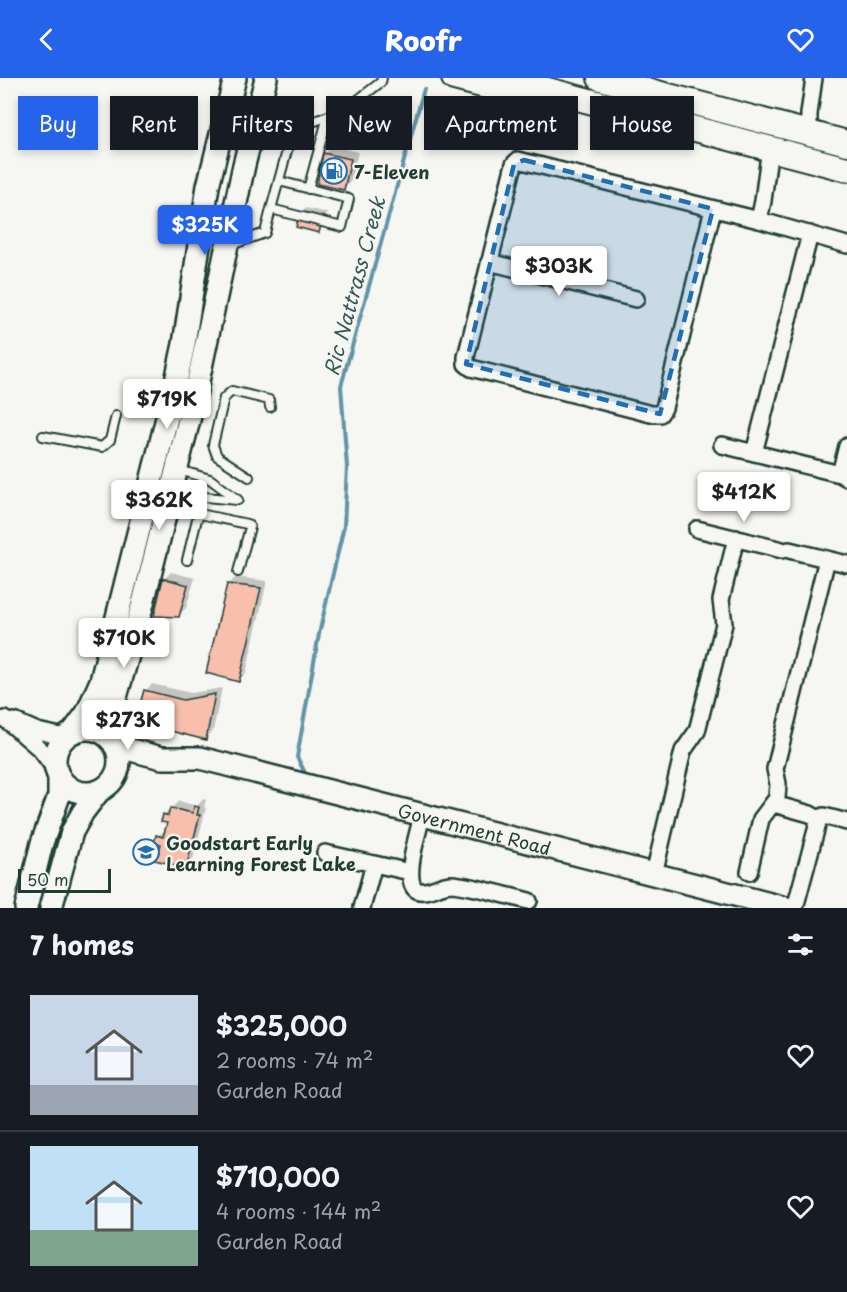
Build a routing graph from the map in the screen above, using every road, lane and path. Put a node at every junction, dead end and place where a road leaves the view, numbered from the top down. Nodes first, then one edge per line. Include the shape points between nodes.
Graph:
1 (235, 78) edge
2 (266, 78) edge
3 (382, 78) edge
4 (454, 78) edge
5 (502, 78) edge
6 (600, 78) edge
7 (814, 78) edge
8 (261, 96) edge
9 (363, 96) edge
10 (590, 102) edge
11 (590, 113) edge
12 (326, 123) edge
13 (694, 128) edge
14 (809, 132) junction
15 (847, 143) edge
16 (770, 147) junction
17 (249, 150) edge
18 (287, 150) edge
19 (847, 169) edge
20 (279, 181) junction
21 (308, 189) junction
22 (713, 208) junction
23 (271, 209) junction
24 (759, 220) junction
25 (810, 234) junction
26 (847, 245) edge
27 (227, 246) junction
28 (489, 262) junction
29 (636, 299) dead end
30 (270, 407) dead end
31 (116, 416) dead end
32 (43, 436) dead end
33 (722, 445) dead end
34 (847, 446) edge
35 (754, 453) junction
36 (177, 469) junction
37 (154, 471) junction
38 (844, 476) edge
39 (249, 477) dead end
40 (168, 501) junction
41 (697, 529) dead end
42 (736, 538) junction
43 (827, 559) junction
44 (187, 560) dead end
45 (847, 564) edge
46 (238, 572) dead end
47 (2, 718) edge
48 (69, 734) junction
49 (112, 742) junction
50 (162, 758) junction
51 (57, 773) junction
52 (105, 786) junction
53 (774, 804) junction
54 (422, 816) junction
55 (819, 819) junction
56 (847, 822) edge
57 (325, 853) dead end
58 (374, 864) junction
59 (410, 872) junction
60 (749, 872) dead end
61 (654, 874) junction
62 (494, 901) edge
63 (529, 901) dead end
64 (26, 908) edge
65 (51, 908) edge
66 (362, 908) edge
67 (786, 908) edge
68 (795, 908) edge

1 - 37 main road via 208,186 184,344
2 - 8 main road
3 - 9 lane
4 - 11 main road
5 - 10 main road
6 - 14 main road
7 - 14 street
12 - 21 lane
13 - 16 main road
14 - 15 main road
16 - 19 main road
16 - 24 street
17 - 27 main road
18 - 20 lane
20 - 21 lane
20 - 23 lane
21 - 23 lane via 349,199 342,227
22 - 24 street
22 - 28 street via 518,160
22 - 28 street via 660,414 466,364
23 - 27 lane via 266,234
24 - 25 street
25 - 26 street
25 - 35 street
27 - 36 main road
28 - 29 street
30 - 39 lane via 269,400 243,393 232,391 224,398 213,445 217,456
31 - 32 lane via 110,440 102,447
33 - 35 street
34 - 38 street
35 - 38 street
36 - 37 lane
36 - 40 main road
36 - 40 lane via 210,479 238,500 205,497
37 - 48 main road via 101,681 93,703
40 - 49 main road via 116,697
41 - 42 street
42 - 43 street
42 - 61 street via 721,600 724,624 697,731 683,751
43 - 45 street
43 - 53 street via 775,769 778,784
44 - 46 lane via 200,514 247,524 250,528
47 - 48 street via 46,734
47 - 51 street via 40,749
48 - 49 main road via 93,729
48 - 51 main road via 56,752
49 - 50 main road, Government Road
49 - 52 main road via 118,764
50 - 52 main road, Government Road
50 - 54 main road, Government Road via 200,758
51 - 52 main road via 72,789 90,793
51 - 64 main road via 59,796 42,843
52 - 65 main road via 72,832
53 - 55 street
53 - 60 street via 761,819
54 - 59 street
54 - 61 main road, Government Road
55 - 56 street via 824,816
55 - 68 street
57 - 58 street
58 - 59 street
58 - 66 street
59 - 62 street via 410,882 419,891 453,884
61 - 67 main road, Government Road
62 - 63 street

